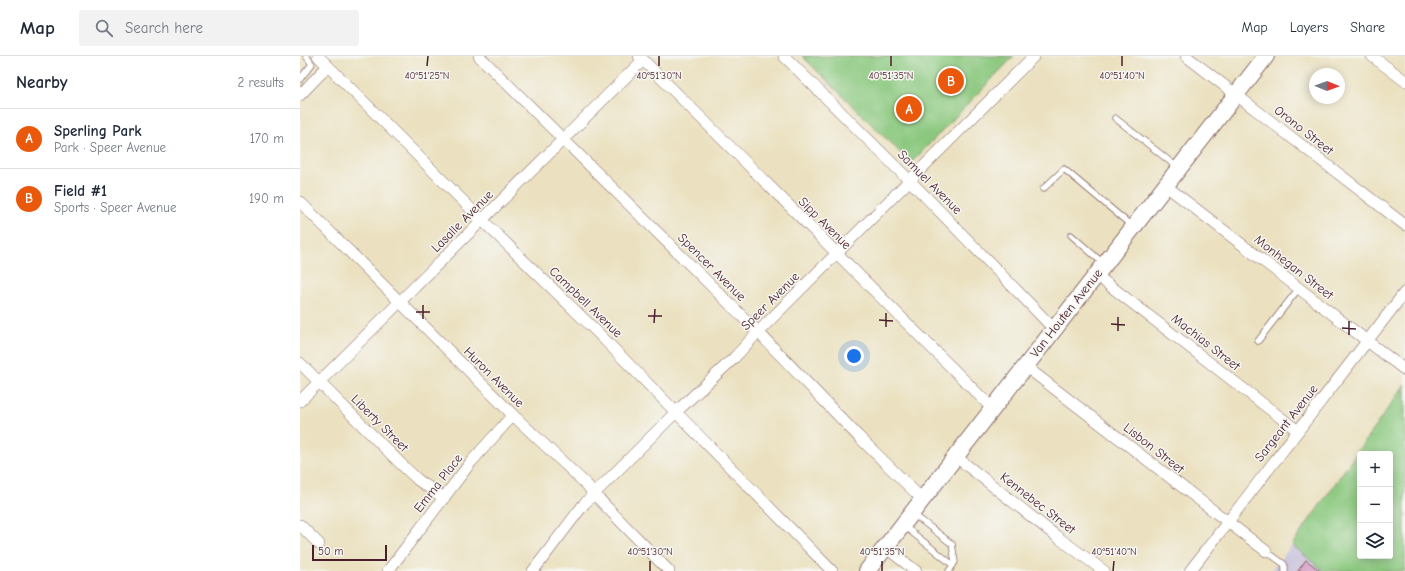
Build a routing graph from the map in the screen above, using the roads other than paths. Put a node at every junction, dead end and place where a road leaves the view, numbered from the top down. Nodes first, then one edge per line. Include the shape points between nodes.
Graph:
1 (306, 56) edge
2 (318, 56) edge
3 (480, 56) edge
4 (784, 56) edge
5 (1034, 56) edge
6 (1186, 56) edge
7 (1266, 56) edge
8 (1372, 56) edge
9 (641, 58) edge
10 (328, 66) junction
11 (300, 79) edge
12 (1405, 82) edge
13 (300, 95) edge
14 (1236, 95) junction
15 (1115, 118) dead end
16 (564, 139) junction
17 (1179, 168) junction
18 (909, 180) junction
19 (1166, 186) junction
20 (1043, 189) dead end
21 (300, 202) edge
22 (482, 220) junction
23 (1405, 225) edge
24 (1133, 227) junction
25 (1071, 235) dead end
26 (837, 254) junction
27 (1100, 270) junction
28 (1299, 288) junction
29 (1405, 292) edge
30 (400, 302) junction
31 (1054, 329) junction
32 (758, 332) junction
33 (1258, 341) dead end
34 (1367, 341) junction
35 (300, 364) edge
36 (1025, 366) junction
37 (1405, 370) edge
38 (319, 382) junction
39 (300, 402) edge
40 (992, 408) junction
41 (676, 412) junction
42 (513, 415) junction
43 (1298, 432) junction
44 (955, 456) junction
45 (594, 494) junction
46 (444, 498) junction
47 (922, 499) junction
48 (912, 512) junction
49 (1228, 522) junction
50 (300, 525) edge
51 (902, 525) junction
52 (319, 544) dead end
53 (885, 547) junction
54 (1266, 551) joint
55 (953, 565) junction
56 (388, 571) edge
57 (533, 571) edge
58 (669, 571) edge
59 (832, 571) edge
60 (867, 571) edge
61 (916, 571) edge
62 (949, 571) edge
63 (1104, 571) edge
64 (1190, 571) edge
65 (1285, 571) edge

1 - 11 lane via 312,64
2 - 10 street, Campbell Avenue
3 - 16 street, Spencer Avenue
4 - 18 street, Samuel Avenue
5 - 18 street, Speer Avenue
6 - 14 street, Orono Street
7 - 14 main road, Van Houten Avenue
8 - 12 street
9 - 16 street, Lasalle Avenue
9 - 26 street, Sipp Avenue
10 - 13 street
10 - 22 street, Campbell Avenue
14 - 17 main road, Van Houten Avenue
14 - 23 street, Orono Street
15 - 17 lane
16 - 22 street, Lasalle Avenue
16 - 32 street, Spencer Avenue
17 - 19 main road, Van Houten Avenue
18 - 26 street, Speer Avenue
18 - 31 street, Samuel Avenue
19 - 24 main road, Van Houten Avenue
19 - 28 street, Monhegan Street
20 - 24 lane via 1064,169
21 - 30 street, Huron Avenue
22 - 30 street, Lasalle Avenue
22 - 41 street, Campbell Avenue
24 - 27 main road, Van Houten Avenue
25 - 27 lane
26 - 32 street, Speer Avenue
26 - 40 street, Sipp Avenue
27 - 31 main road, Van Houten Avenue
27 - 43 street, Machias Street
28 - 33 lane
28 - 34 street, Monhegan Street
29 - 34 street, Sargeant Avenue
30 - 38 street, Lasalle Avenue
30 - 42 street, Huron Avenue
31 - 36 main road, Van Houten Avenue
32 - 41 street, Speer Avenue
32 - 47 street, Spencer Avenue
34 - 37 street, Monhegan Street
34 - 43 street, Sargeant Avenue
35 - 38 street, Liberty Street
36 - 40 main road, Van Houten Avenue
36 - 49 street, Lisbon Street
38 - 39 street, Lasalle Avenue
38 - 46 street, Liberty Street via 418,480
40 - 44 main road, Van Houten Avenue
41 - 45 street, Speer Avenue
41 - 59 street, Campbell Avenue
42 - 45 street, Huron Avenue
42 - 46 street, Emma Place via 471,462
43 - 49 street, Sargeant Avenue
44 - 47 main road, Van Houten Avenue
44 - 63 street, Kennebec Street
45 - 57 street, Speer Avenue
45 - 58 street, Huron Avenue
46 - 56 street, Emma Place
47 - 48 main road, Van Houten Avenue
48 - 51 main road, Van Houten Avenue
48 - 55 lane via 952,544 955,562
49 - 54 street, Lisbon Street
49 - 64 street, Sargeant Avenue
50 - 52 street
51 - 53 main road, Van Houten Avenue
51 - 55 lane
53 - 60 main road, Van Houten Avenue
53 - 61 street
54 - 65 lane via 1284,564
55 - 62 lane

